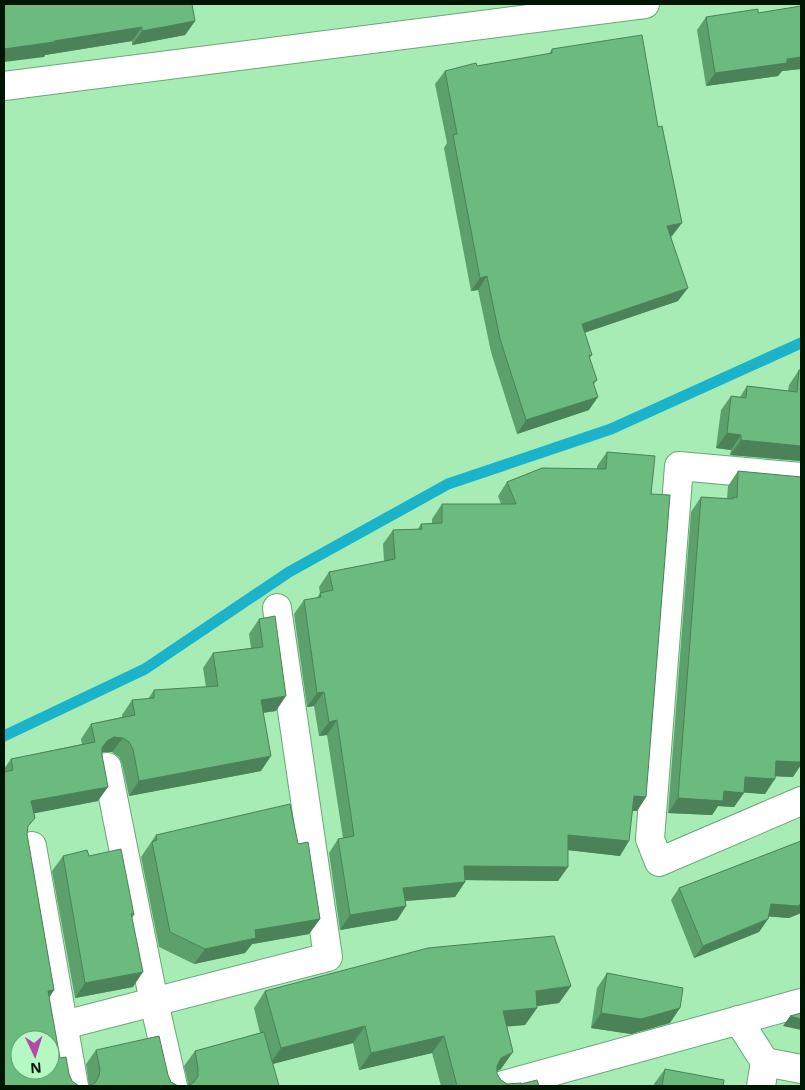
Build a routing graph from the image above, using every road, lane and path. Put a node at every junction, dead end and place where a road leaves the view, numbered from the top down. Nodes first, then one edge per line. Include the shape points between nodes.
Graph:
1 (645, 4) edge
2 (4, 86) edge
3 (801, 477) edge
4 (277, 608) dead end
5 (107, 767) dead end
6 (801, 801) edge
7 (32, 846) dead end
8 (154, 1002) junction
9 (801, 1002) edge
10 (738, 1020) junction
11 (64, 1025) junction
12 (801, 1069) edge
13 (763, 1074) edge
14 (580, 1075) edge
15 (74, 1086) edge
16 (173, 1086) edge
17 (500, 1086) edge

1 - 2 street
3 - 6 street via 679,466 650,839 659,862
4 - 8 street via 328,957
5 - 8 street
7 - 11 street
8 - 11 street
8 - 16 street
9 - 10 street
10 - 13 street
10 - 14 street
11 - 15 street
12 - 13 street
14 - 17 street

